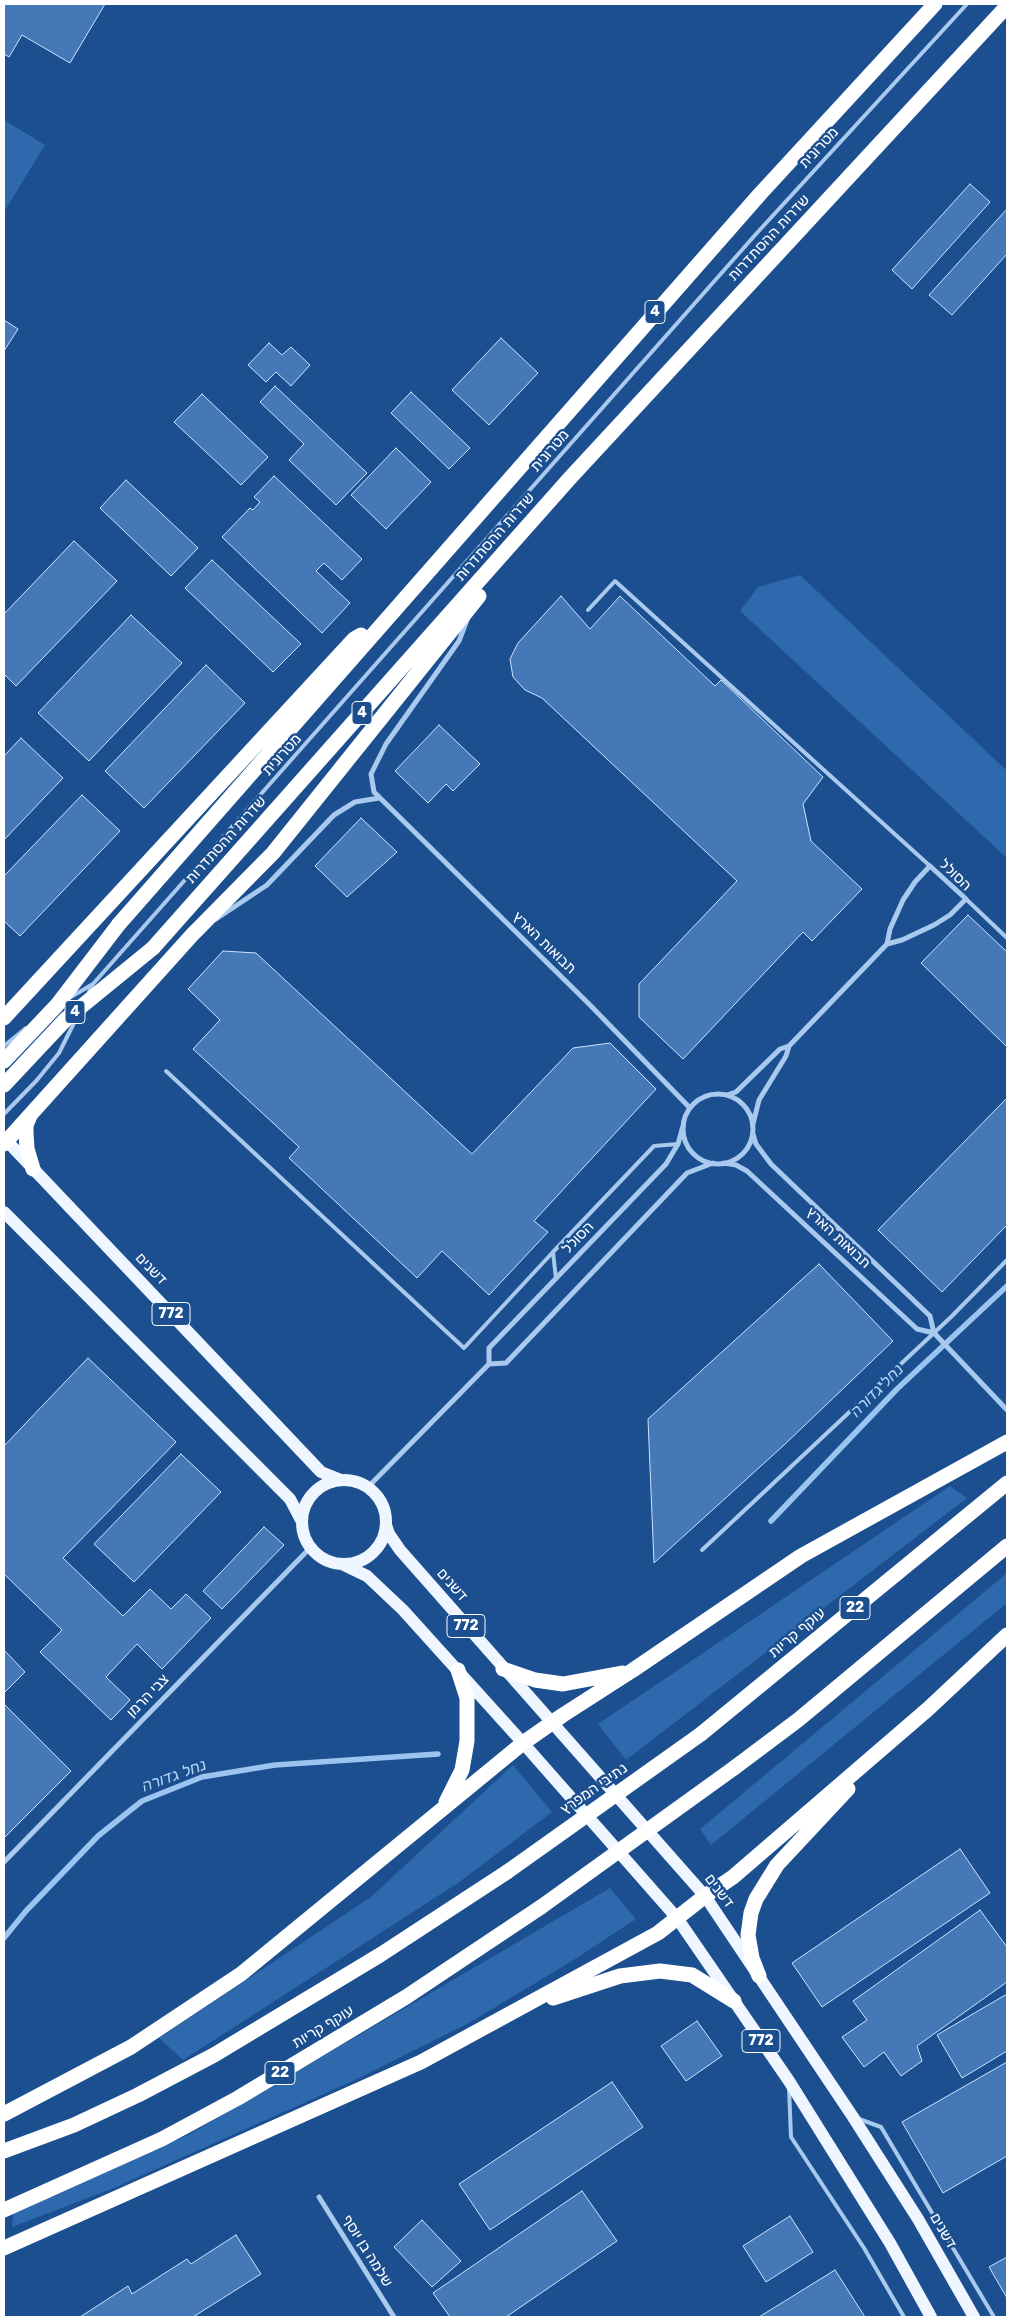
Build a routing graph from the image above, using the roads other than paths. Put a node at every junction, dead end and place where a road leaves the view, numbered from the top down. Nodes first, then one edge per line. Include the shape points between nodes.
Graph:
1 (935, 4) edge
2 (967, 4) edge
3 (1007, 6) edge
4 (570, 478) junction
5 (476, 600) junction
6 (588, 610) dead end
7 (380, 625) junction
8 (379, 798) junction
9 (930, 866) junction
10 (966, 899) junction
11 (192, 934) junction
12 (1007, 938) edge
13 (887, 944) junction
14 (93, 984) junction
15 (4, 1018) edge
16 (34, 1022) dead end
17 (27, 1027) dead end
18 (4, 1046) edge
19 (789, 1046) junction
20 (4, 1061) edge
21 (166, 1071) dead end
22 (4, 1085) edge
23 (727, 1095) junction
24 (690, 1108) junction
25 (4, 1114) edge
26 (31, 1114) junction
27 (753, 1124) junction
28 (683, 1126) junction
29 (752, 1134) junction
30 (4, 1142) edge
31 (678, 1144) junction
32 (713, 1163) junction
33 (724, 1163) junction
34 (33, 1169) junction
35 (4, 1212) edge
36 (553, 1252) junction
37 (1007, 1260) edge
38 (556, 1278) junction
39 (934, 1333) junction
40 (489, 1364) junction
41 (1007, 1410) edge
42 (1006, 1442) edge
43 (341, 1480) junction
44 (1007, 1482) edge
45 (368, 1488) junction
46 (301, 1520) junction
47 (386, 1525) junction
48 (1007, 1546) edge
49 (310, 1548) junction
50 (702, 1550) dead end
51 (342, 1564) junction
52 (1007, 1635) edge
53 (503, 1669) junction
54 (458, 1670) junction
55 (633, 1670) junction
56 (551, 1723) junction
57 (901, 1732) junction
58 (701, 1734) joint
59 (523, 1743) junction
60 (442, 1809) junction
61 (4, 1862) edge
62 (705, 1896) junction
63 (677, 1918) junction
64 (759, 1976) junction
65 (734, 2001) junction
66 (514, 2011) junction
67 (789, 2081) junction
68 (4, 2114) edge
69 (853, 2117) junction
70 (4, 2151) edge
71 (319, 2197) dead end
72 (4, 2210) edge
73 (4, 2248) edge
74 (394, 2317) edge
75 (904, 2317) edge
76 (931, 2317) edge
77 (974, 2317) edge
78 (994, 2317) edge

1 - 7 highway, שדרות ההסתדרות / 4 via 760,194
2 - 14 lane, מטרונית via 756,234
3 - 4 highway, שדרות ההסתדרות / 4
4 - 5 highway
4 - 22 highway, שדרות ההסתדרות / 4, bridge via 153,948 66,1019
5 - 8 street via 459,641 386,744 373,768 371,782
5 - 11 highway via 273,853
6 - 9 lane via 615,581
7 - 15 highway via 354,639
7 - 20 highway, שדרות ההסתדרות / 4, bridge via 119,924 57,1005
8 - 11 street via 355,802 334,815 267,885
8 - 24 street, תבואות הארץ
9 - 10 street, הסולל
9 - 13 street, הסולל via 914,882 903,900
10 - 12 lane
10 - 13 street, הסולל via 934,925
11 - 26 highway
13 - 19 street, הסולל
14 - 16 lane, מטרונית
14 - 25 lane, מטרונית via 58,1053
17 - 18 lane
19 - 23 street, הסולל via 780,1049 736,1092
19 - 27 street, הסולל via 759,1100
21 - 36 lane via 464,1348
23 - 24 street via 706,1096
23 - 27 street via 744,1105
24 - 28 street
26 - 30 highway
26 - 34 highway via 26,1133
27 - 29 street
28 - 31 street, הסולל
28 - 32 street via 687,1146 703,1160
29 - 33 street via 744,1153
29 - 39 street, תבואות הארץ via 771,1164 930,1316
30 - 34 main road, דשנים / 772
31 - 36 lane via 654,1146
31 - 38 street, הסולל via 666,1164
32 - 33 street
32 - 40 street, הסולל via 687,1173 506,1363
33 - 39 street, תבואות הארץ via 747,1171 917,1329
34 - 43 main road, דשנים / 772 via 321,1472
35 - 46 main road via 290,1499
36 - 38 lane
37 - 39 lane
38 - 40 street, הסולל via 489,1348
39 - 41 street, תבואות הארץ
39 - 50 lane
40 - 45 street, הסולל
42 - 55 highway via 801,1556
43 - 45 main road
43 - 46 main road via 327,1483 312,1494
44 - 58 highway, עוקף קריות / 22
45 - 47 main road via 384,1508
46 - 49 main road
47 - 51 main road via 374,1552 354,1563
47 - 53 main road, דשנים / 772 via 400,1550
48 - 72 highway, עוקף קריות / 22, bridge via 798,1720 541,1907 406,1997 238,2098 162,2139
49 - 51 main road via 319,1556
49 - 61 street, צבי הרמן
51 - 54 main road, 772 via 367,1576
52 - 57 highway
53 - 55 highway via 536,1680 563,1684
53 - 56 main road, דשנים / 772
54 - 59 main road, 772
54 - 60 highway via 467,1698 467,1741 462,1770
55 - 56 highway
56 - 59 highway
56 - 62 main road, דשנים / 772
57 - 62 highway via 733,1878
57 - 64 highway via 776,1865 763,1887 751,1913 748,1935
58 - 70 highway, נתיבי המפרץ / 22, bridge via 507,1872 380,1955 214,2055 138,2095
59 - 60 highway
59 - 63 main road, 772
60 - 68 highway via 241,1974 131,2047
62 - 63 highway
62 - 64 main road, דשנים / 772
63 - 65 main road, 772
63 - 66 highway via 658,1933
64 - 69 main road, דשנים / 772
65 - 66 highway via 692,1975 660,1970 620,1976
65 - 67 main road, 772
66 - 73 highway via 421,2062
67 - 75 lane via 791,2137 864,2248
67 - 76 main road, 772 via 890,2242
69 - 77 main road, דשנים / 772 via 918,2219
69 - 78 lane via 881,2127
71 - 74 street, שלמה בן יוסף

